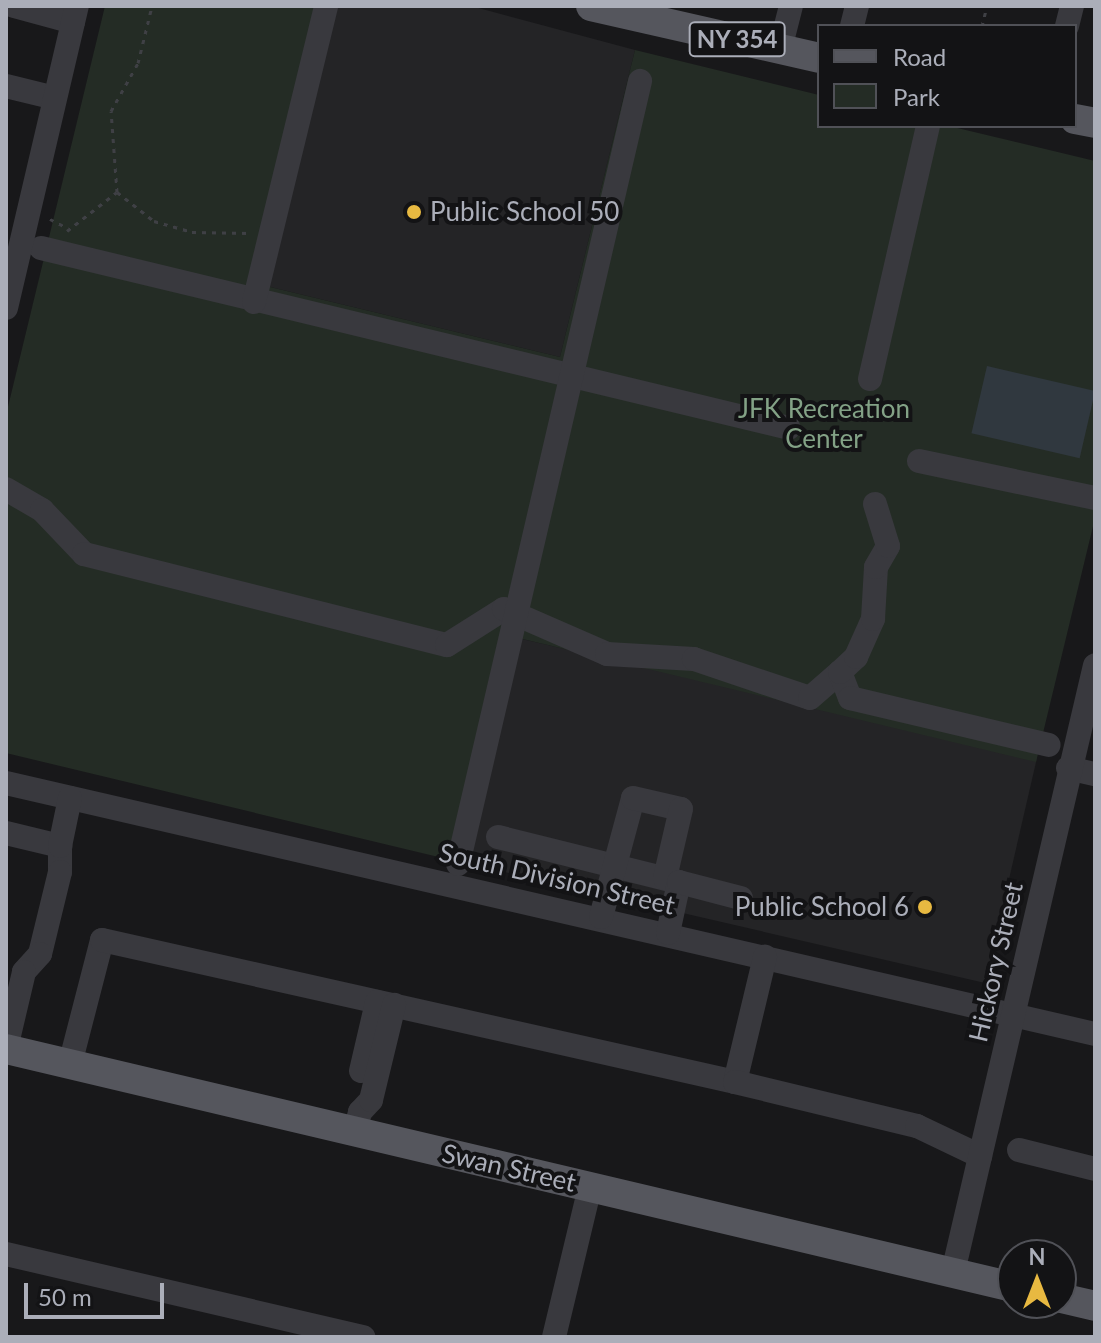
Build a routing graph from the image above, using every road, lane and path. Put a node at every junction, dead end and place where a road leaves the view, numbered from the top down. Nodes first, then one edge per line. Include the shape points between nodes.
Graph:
1 (14, 6) edge
2 (152, 6) edge
3 (326, 6) edge
4 (591, 6) edge
5 (791, 6) edge
6 (75, 14) edge
7 (656, 14) edge
8 (780, 49) junction
9 (817, 58) edge
10 (640, 81) dead end
11 (6, 86) edge
12 (55, 98) junction
13 (928, 128) edge
14 (117, 192) junction
15 (47, 219) dead end
16 (22, 248) edge
17 (267, 250) junction
18 (254, 302) junction
19 (6, 308) edge
20 (571, 377) junction
21 (870, 379) dead end
22 (789, 428) dead end
23 (919, 461) dead end
24 (6, 489) edge
25 (1095, 498) edge
26 (875, 504) dead end
27 (517, 612) junction
28 (1095, 665) edge
29 (840, 672) junction
30 (810, 698) junction
31 (850, 698) junction
32 (1049, 745) dead end
33 (1068, 768) junction
34 (1095, 774) edge
35 (6, 783) edge
36 (70, 798) junction
37 (6, 833) edge
38 (498, 837) dead end
39 (60, 846) junction
40 (458, 864) dead end
41 (618, 866) junction
42 (672, 880) junction
43 (741, 898) dead end
44 (601, 917) junction
45 (668, 933) junction
46 (765, 957) junction
47 (386, 1004) junction
48 (1013, 1015) junction
49 (1095, 1034) edge
50 (6, 1048) edge
51 (70, 1064) junction
52 (735, 1082) junction
53 (358, 1122) junction
54 (1019, 1150) dead end
55 (980, 1156) junction
56 (1095, 1169) edge
57 (590, 1187) junction
58 (6, 1254) edge
59 (953, 1272) junction
60 (997, 1283) edge
61 (363, 1337) edge
62 (554, 1337) edge

1 - 6 street
2 - 14 path via 138,63 111,111
3 - 17 street
4 - 7 main road, NY 354
5 - 8 street
6 - 12 street
7 - 8 main road, NY 354
8 - 9 main road, NY 354
10 - 20 street
11 - 12 street
12 - 16 street
13 - 21 street
14 - 15 path via 68,228
14 - 17 path via 154,221 192,232 246,232
16 - 18 street
16 - 19 street
17 - 18 street
18 - 20 street
20 - 22 street
20 - 27 street
23 - 25 street
24 - 27 street via 42,510 84,554 447,645 493,614
26 - 29 street via 888,546 876,567 873,619 856,657
27 - 30 street via 607,654 694,659
27 - 40 street
28 - 33 street, Hickory Street
29 - 30 street
29 - 31 street
30 - 31 street
31 - 32 street
33 - 34 street
33 - 48 street, Hickory Street
35 - 36 street, South Division Street
36 - 39 street
36 - 44 street, South Division Street
37 - 39 street
38 - 41 street
39 - 50 street via 60,872 40,954 24,972
41 - 42 street
41 - 42 street via 633,798 681,809
41 - 44 street
42 - 43 street
42 - 45 street
44 - 45 street, South Division Street
45 - 46 street, South Division Street
46 - 48 street, South Division Street
46 - 52 street
47 - 51 street via 102,940
47 - 52 street
47 - 53 street via 356,1095
48 - 49 street, South Division Street
48 - 55 street, Hickory Street
50 - 51 main road, Swan Street
51 - 53 main road, Swan Street
52 - 55 street via 917,1126
53 - 57 main road, Swan Street
54 - 56 street
55 - 59 street, Hickory Street
57 - 59 main road, Swan Street
57 - 62 street
58 - 61 street
59 - 60 main road, Swan Street

